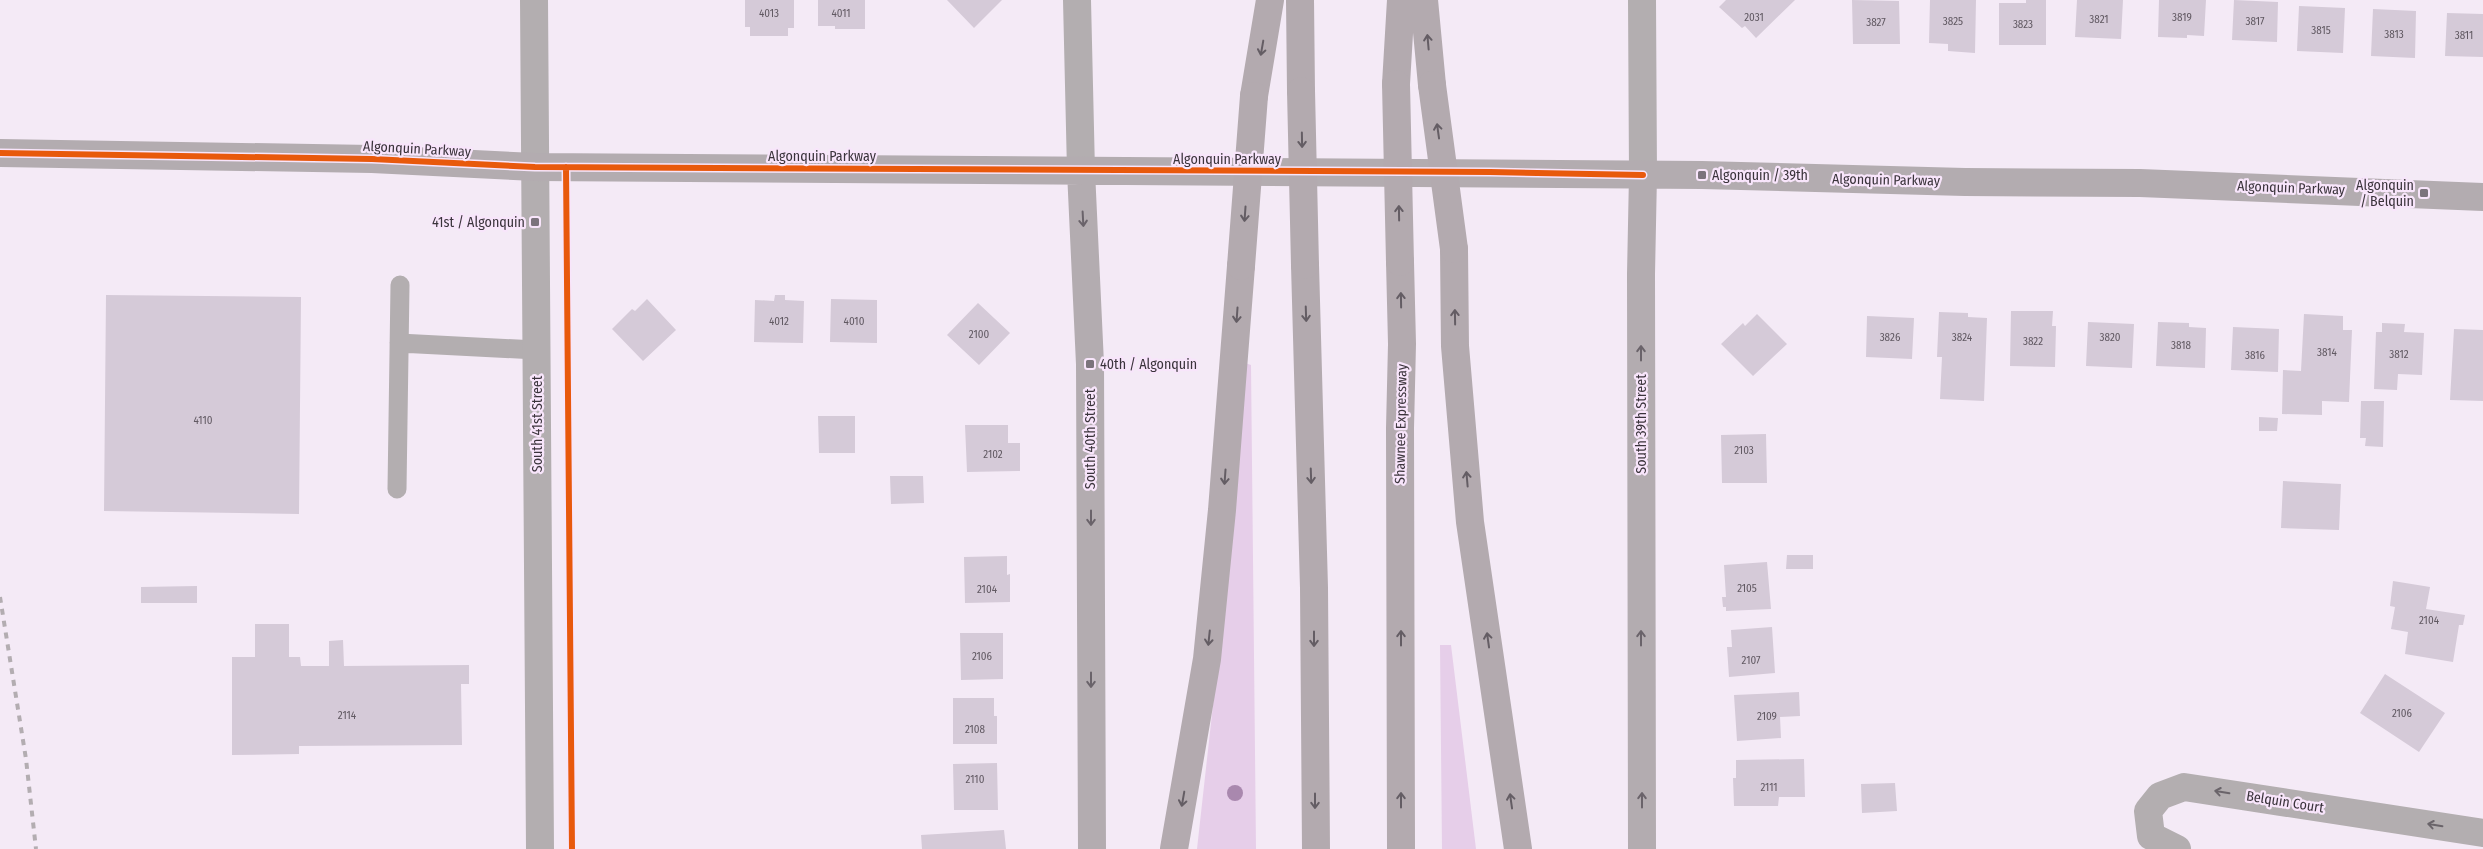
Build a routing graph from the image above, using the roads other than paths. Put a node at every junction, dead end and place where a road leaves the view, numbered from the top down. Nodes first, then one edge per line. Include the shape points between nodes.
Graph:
1 (534, 0) edge
2 (1077, 0) edge
3 (1270, 0) edge
4 (1300, 0) edge
5 (1401, 0) edge
6 (1424, 0) edge
7 (1642, 0) edge
8 (0, 153) edge
9 (535, 167) junction
10 (1081, 171) junction
11 (1643, 175) junction
12 (2483, 197) edge
13 (400, 285) dead end
14 (399, 343) junction
15 (536, 350) junction
16 (397, 489) dead end
17 (2483, 833) edge
18 (540, 849) edge
19 (1092, 849) edge
20 (1174, 849) edge
21 (1316, 849) edge
22 (1401, 849) edge
23 (1518, 849) edge
24 (1642, 849) edge
25 (2177, 849) edge

1 - 9 street, South 41st Street
2 - 10 street, South 40th Street
3 -> 20 highway, bridge via 1254,96 1222,510 1207,659
4 -> 21 highway, bridge via 1314,588
22 -> 5 highway, Shawnee Expressway, bridge via 1402,344 1396,84
23 -> 6 highway, bridge via 1470,522 1455,346 1454,249
7 - 11 street, South 39th Street
8 - 9 main road, Algonquin Parkway via 372,159
9 - 10 main road, Algonquin Parkway
9 - 15 street, South 41st Street
10 - 11 main road, Algonquin Parkway
10 -> 19 main road, South 40th Street via 1090,364
11 - 12 main road, Algonquin Parkway via 2149,184
24 -> 11 main road, South 39th Street via 1640,274
13 - 14 lane
14 - 15 lane
14 - 16 lane
15 - 18 street, South 41st Street
17 -> 25 street, Belquin Court via 2184,787 2160,796 2148,811 2151,836

